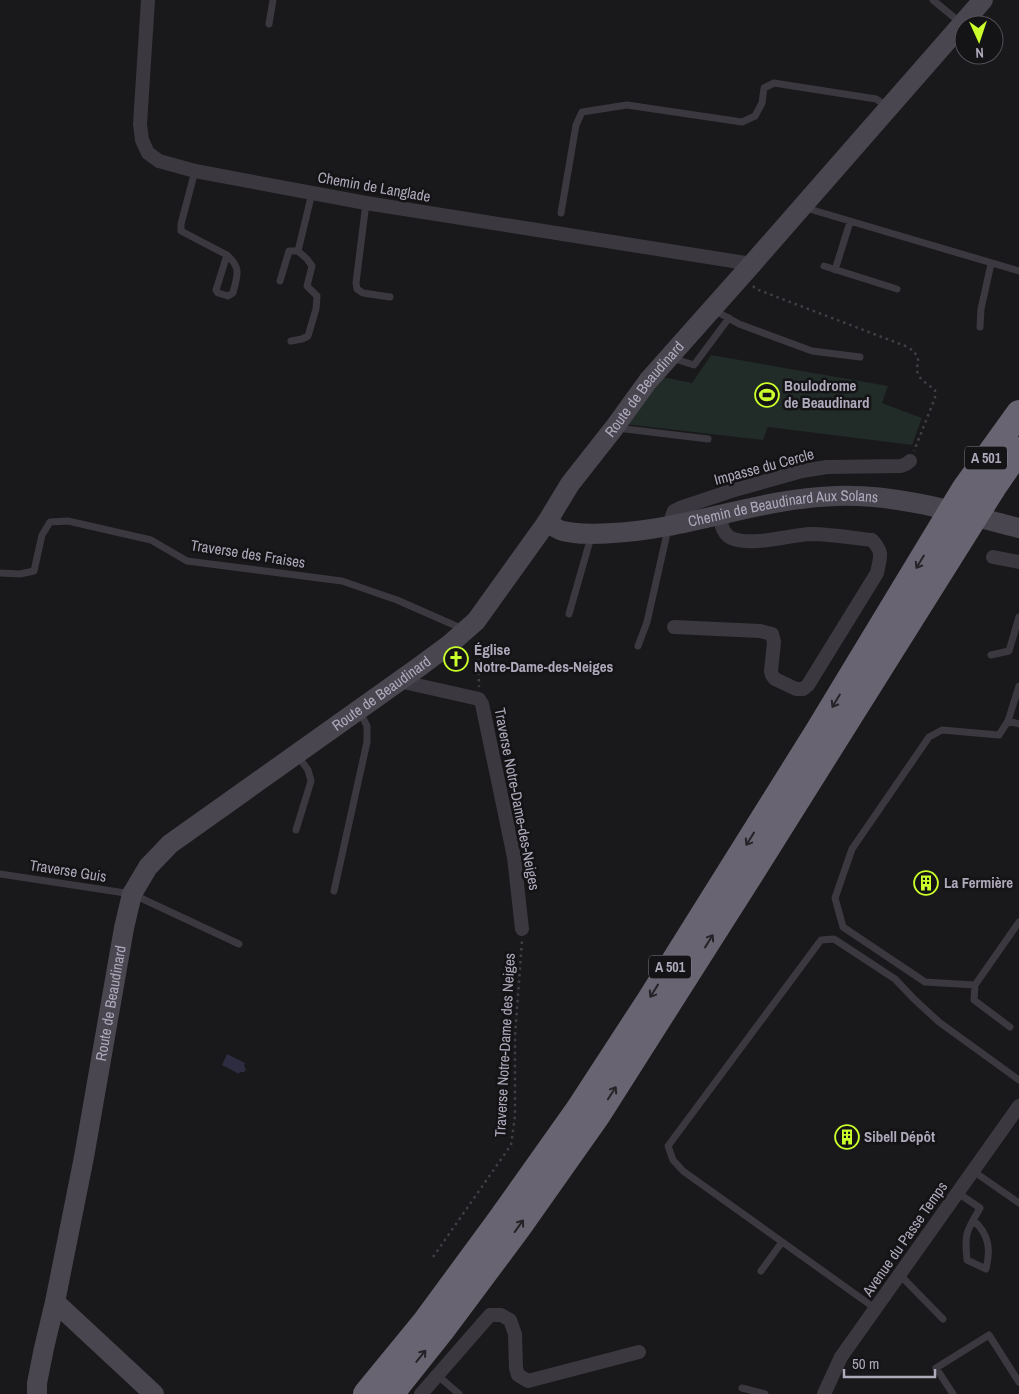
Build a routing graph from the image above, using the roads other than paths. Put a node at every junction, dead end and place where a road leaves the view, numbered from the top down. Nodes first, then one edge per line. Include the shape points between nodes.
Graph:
1 (148, 0) edge
2 (273, 0) edge
3 (933, 0) edge
4 (983, 0) edge
5 (970, 15) edge
6 (954, 17) edge
7 (269, 24) dead end
8 (954, 33) edge
9 (889, 107) junction
10 (195, 171) junction
11 (312, 193) junction
12 (366, 203) junction
13 (803, 207) junction
14 (561, 213) dead end
15 (850, 222) junction
16 (298, 251) junction
17 (227, 255) junction
18 (752, 264) junction
19 (991, 264) junction
20 (824, 266) dead end
21 (835, 270) junction
22 (1019, 272) edge
23 (280, 281) dead end
24 (898, 289) dead end
25 (390, 297) dead end
26 (720, 313) junction
27 (980, 327) dead end
28 (290, 341) dead end
29 (860, 357) dead end
30 (1019, 413) edge
31 (614, 428) junction
32 (708, 439) dead end
33 (1019, 450) edge
34 (910, 461) dead end
35 (720, 515) junction
36 (547, 522) junction
37 (1011, 526) edge
38 (668, 527) junction
39 (592, 534) junction
40 (993, 557) dead end
41 (1019, 562) edge
42 (0, 573) edge
43 (569, 614) dead end
44 (1019, 617) edge
45 (674, 626) dead end
46 (471, 632) junction
47 (638, 646) dead end
48 (991, 655) dead end
49 (398, 681) junction
50 (1019, 686) edge
51 (359, 709) junction
52 (1008, 721) junction
53 (1019, 724) edge
54 (297, 754) junction
55 (296, 830) dead end
56 (0, 874) edge
57 (334, 891) dead end
58 (132, 894) junction
59 (1019, 922) edge
60 (522, 929) road end
61 (239, 944) dead end
62 (975, 985) junction
63 (1010, 1027) dead end
64 (1019, 1080) edge
65 (1019, 1106) edge
66 (973, 1172) junction
67 (958, 1192) junction
68 (1019, 1203) edge
69 (973, 1220) junction
70 (782, 1242) junction
71 (761, 1271) dead end
72 (900, 1275) junction
73 (54, 1302) junction
74 (876, 1309) junction
75 (943, 1319) dead end
76 (639, 1352) dead end
77 (437, 1375) junction
78 (1019, 1382) edge
79 (742, 1388) dead end
80 (37, 1394) edge
81 (154, 1394) edge
82 (366, 1394) edge
83 (391, 1394) edge
84 (421, 1394) edge
85 (460, 1394) edge
86 (765, 1394) edge
87 (824, 1394) edge
88 (953, 1394) edge

1 - 10 street, Chemin de Langlade via 140,124 142,140 148,153 158,161
2 - 7 lane
3 - 6 lane
4 - 5 street, Route de Beaudinard
8 - 9 street, Route de Beaudinard
9 - 13 street, Route de Beaudinard
9 - 14 lane via 876,99 774,83 764,88 755,116 742,122 626,105 582,112 576,125
10 - 11 street, Chemin de Langlade
10 - 17 lane via 180,224 181,231
11 - 12 street, Chemin de Langlade
11 - 16 lane
12 - 18 street, Chemin de Langlade
12 - 25 lane via 357,289
13 - 15 lane
13 - 18 street, Route de Beaudinard
15 - 19 lane
15 - 21 lane
16 - 23 lane via 289,251
16 - 28 lane via 312,266 307,286 317,296 316,309 308,336
17 - 17 lane via 238,273 233,293 228,296 216,290
18 - 26 street, Route de Beaudinard
19 - 22 lane
19 - 27 lane
20 - 21 lane
21 - 24 lane
26 - 29 lane via 739,324 812,351
26 - 31 street, Route de Beaudinard via 669,357
30 -> 82 highway, A 501 via 965,488 818,731 578,1110 431,1314
31 - 32 lane
31 - 36 street, Route de Beaudinard via 570,484
83 -> 33 highway, A 501 via 518,1228 597,1116
34 - 38 street, Impasse du Cercle via 900,466 827,466 731,491 674,511
35 - 37 street, Chemin de Beaudinard Aux Solans via 805,498 838,496 920,504
35 - 38 street, Chemin de Beaudinard Aux Solans
35 - 45 street via 722,529 734,539 754,541 811,534 872,540 881,554 877,573 803,689 796,689 772,675 772,634
36 - 39 street, Chemin de Beaudinard Aux Solans via 562,531
36 - 46 street, Route de Beaudinard
38 - 39 street, Chemin de Beaudinard Aux Solans
38 - 47 lane via 647,622
39 - 43 lane
40 - 41 street
42 - 46 lane, Traverse des Fraises via 34,571 42,535 50,522 68,521 151,540 187,561 342,581 397,600
44 - 48 lane via 1009,651
46 - 49 street, Route de Beaudinard
49 - 51 street, Route de Beaudinard
49 - 60 street, Traverse Notre-Dame-des-Neiges via 478,698 482,704 514,857
50 - 52 lane
51 - 54 street, Route de Beaudinard
51 - 57 lane via 367,726 368,742
52 - 53 lane
52 - 62 lane via 999,735 942,730 929,737 852,849 835,898 843,927 925,982
54 - 55 lane via 311,781
54 - 58 street, Route de Beaudinard via 170,844 148,867
56 - 58 lane, Traverse Guis
58 - 61 lane, Traverse Guis
58 - 73 street, Route de Beaudinard
59 - 62 lane
62 - 63 lane via 974,1000
64 - 70 lane via 939,1022 895,979 834,939 821,940 668,1146 673,1160 683,1171
65 - 66 street, Avenue du Passe Temps
66 - 67 street, Avenue du Passe Temps
66 - 68 lane
67 - 69 lane via 980,1208
67 - 72 street, Avenue du Passe Temps
69 - 69 lane via 964,1241 967,1260 986,1269 988,1240
70 - 71 lane
70 - 74 lane
72 - 74 street, Avenue du Passe Temps
72 - 75 lane
73 - 80 street, Route de Beaudinard
73 - 81 street
74 - 87 street, Avenue du Passe Temps via 841,1357
76 - 77 street via 528,1381 518,1375 515,1334 510,1320 501,1315 490,1315
77 - 84 street
77 - 85 lane
78 - 88 lane via 989,1335 936,1368
79 - 86 lane

